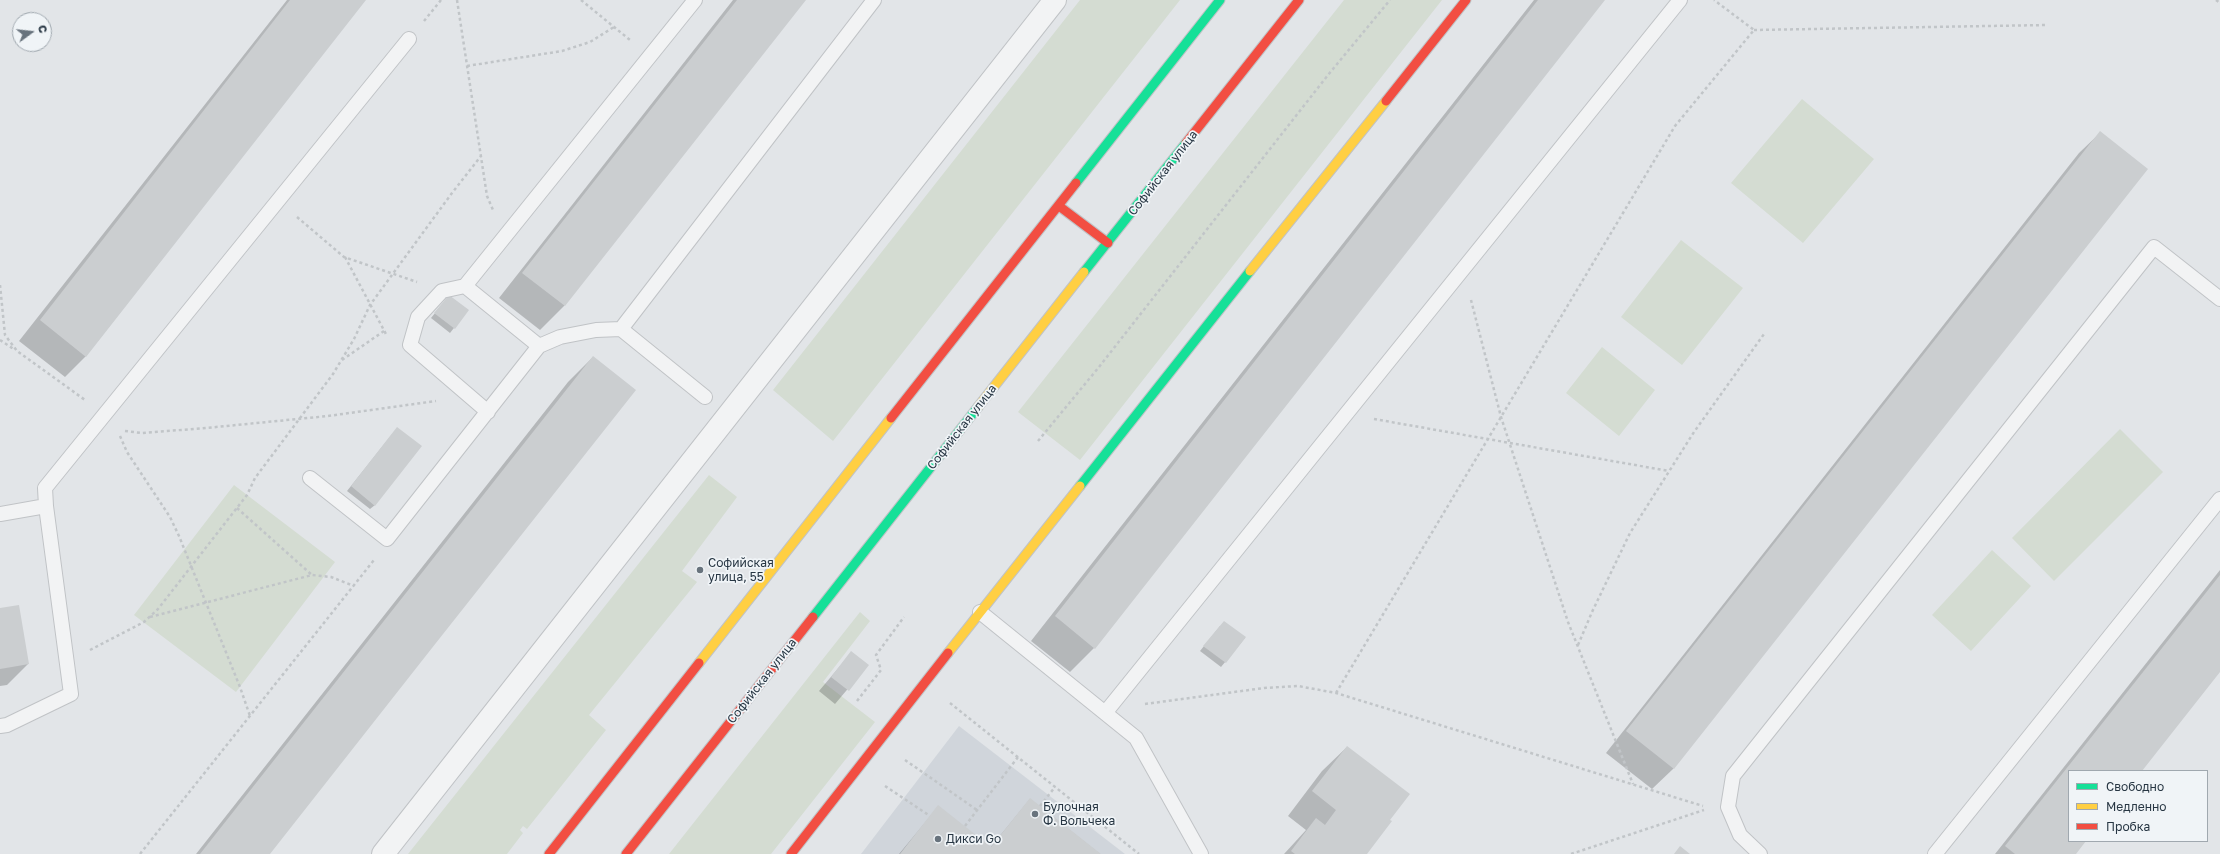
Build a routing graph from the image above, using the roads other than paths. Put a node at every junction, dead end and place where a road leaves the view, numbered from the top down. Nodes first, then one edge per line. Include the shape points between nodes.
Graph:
1 (695, 0) edge
2 (874, 0) edge
3 (1055, 0) edge
4 (1220, 0) edge
5 (1298, 0) edge
6 (1466, 0) edge
7 (1680, 0) edge
8 (409, 39) dead end
9 (1058, 206) junction
10 (1108, 243) junction
11 (465, 286) junction
12 (2220, 299) edge
13 (621, 329) junction
14 (539, 346) junction
15 (705, 397) dead end
16 (488, 412) junction
17 (310, 478) dead end
18 (2220, 499) edge
19 (46, 506) junction
20 (0, 514) edge
21 (980, 612) junction
22 (1105, 713) junction
23 (0, 726) edge
24 (383, 854) edge
25 (549, 854) edge
26 (626, 854) edge
27 (791, 854) edge
28 (1201, 854) edge
29 (1760, 854) edge
30 (1935, 854) edge

1 - 11 lane
2 - 13 lane
3 - 24 street
4 - 9 main road
5 - 10 main road, Софийская улица
6 - 21 main road
7 - 22 lane
8 - 19 lane via 45,488
9 - 10 main road
9 - 25 main road
10 - 26 main road, Софийская улица
11 - 14 lane
11 - 16 lane via 442,291 418,317 410,345
12 - 29 lane via 2154,247 1733,776 1728,807 1740,835
13 - 14 lane via 596,330 560,337
13 - 15 lane
14 - 16 lane
16 - 17 lane via 387,539
18 - 30 lane
19 - 20 lane
19 - 23 lane via 71,694
21 - 22 lane
21 - 27 main road
22 - 28 lane via 1136,738

